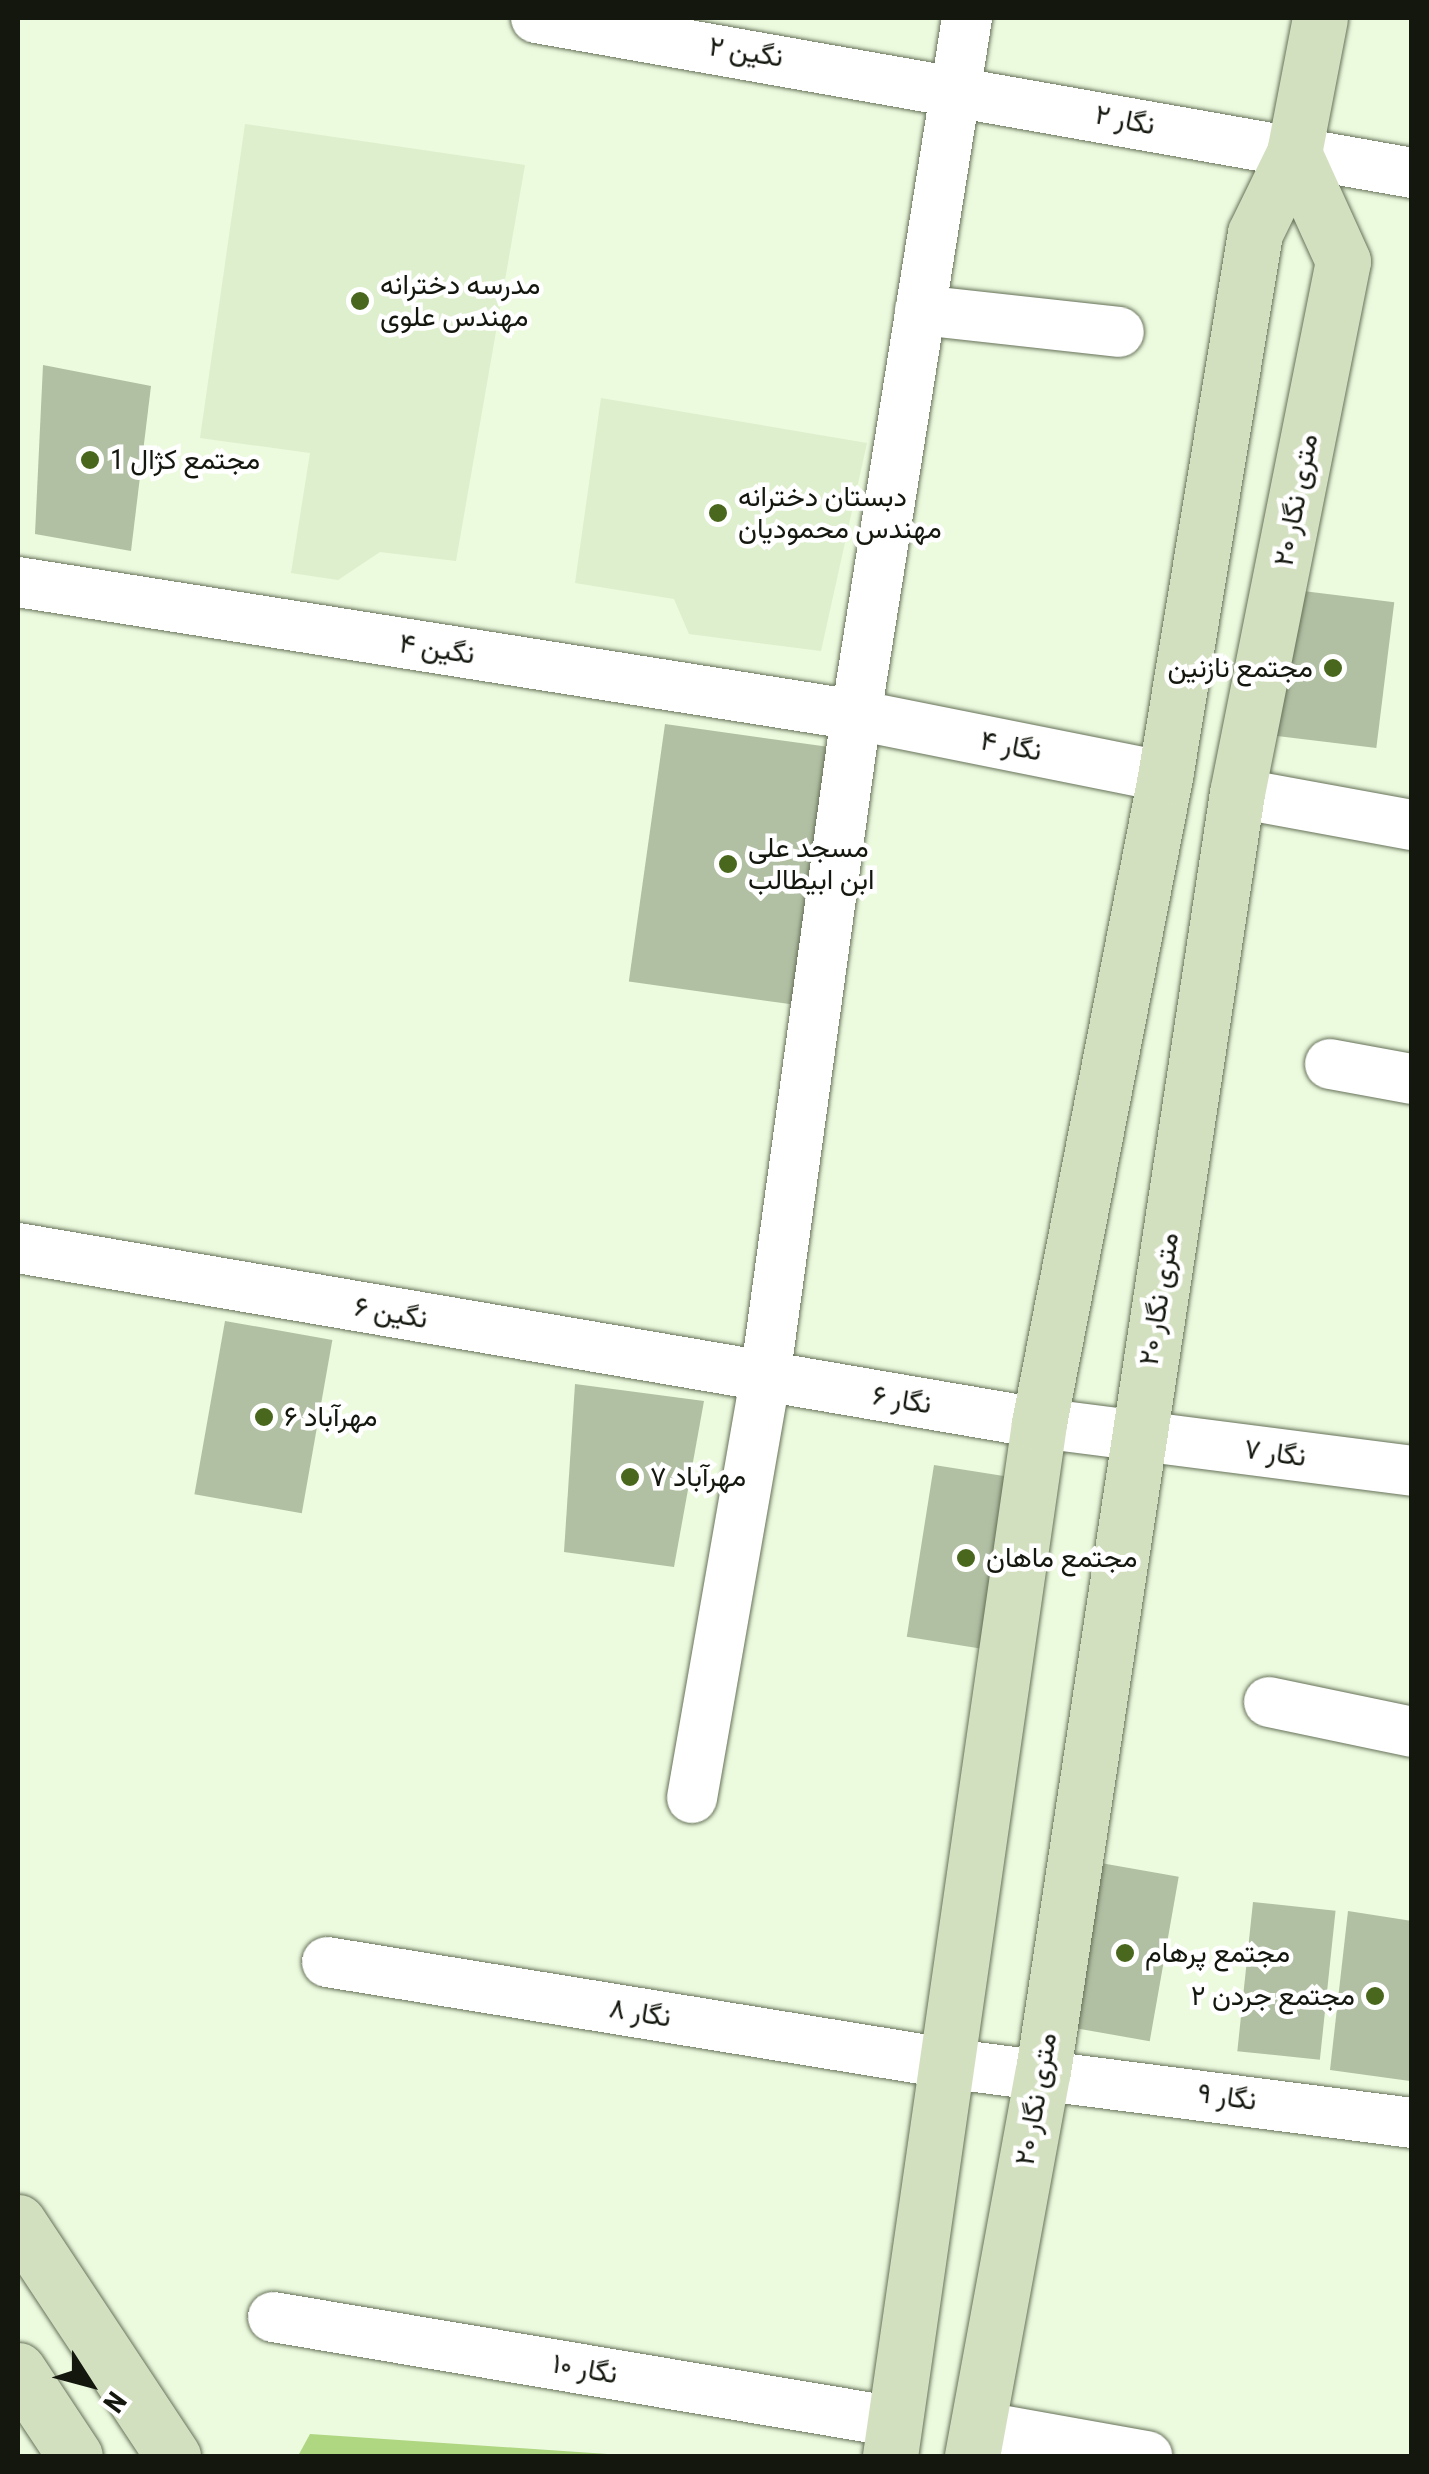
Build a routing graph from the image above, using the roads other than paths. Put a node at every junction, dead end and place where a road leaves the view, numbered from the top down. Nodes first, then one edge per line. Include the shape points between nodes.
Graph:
1 (536, 18) edge
2 (967, 18) edge
3 (1320, 18) edge
4 (956, 87) junction
5 (1294, 153) junction
6 (1412, 173) edge
7 (920, 310) junction
8 (1118, 332) dead end
9 (18, 582) edge
10 (856, 715) junction
11 (1166, 777) junction
12 (1237, 793) junction
13 (1412, 826) edge
14 (1330, 1064) dead end
15 (1412, 1079) edge
16 (18, 1248) edge
17 (764, 1378) junction
18 (1039, 1423) junction
19 (1138, 1434) junction
20 (1412, 1471) edge
21 (1269, 1702) dead end
22 (1412, 1732) edge
23 (692, 1798) dead end
24 (328, 1962) dead end
25 (952, 2064) junction
26 (1042, 2070) junction
27 (1412, 2123) edge
28 (18, 2222) edge
29 (274, 2317) dead end
30 (18, 2370) edge
31 (893, 2439) edge
32 (975, 2441) edge
33 (75, 2456) edge
34 (173, 2456) edge
35 (1147, 2456) edge

1 - 4 street, نگین ۲
2 - 4 street
3 - 5 street
4 - 5 street, نگار ۲
4 - 7 street
5 - 6 street, نگار ۲
5 - 11 street via 1255,234
5 - 12 street, ۲۰ متری نگار via 1343,261
7 - 8 street
7 - 10 street
9 - 10 street, نگین ۴
10 - 11 street, نگار ۴
10 - 17 street
11 - 12 street
11 - 18 street
12 - 13 street
12 - 19 street, ۲۰ متری نگار
14 - 15 street
16 - 17 street, نگین ۶
17 - 18 street, نگار ۶
17 - 23 street
18 - 19 street, نگار ۶
18 - 25 street
19 - 20 street, نگار ۷
19 - 26 street, ۲۰ متری نگار
21 - 22 street
24 - 25 street, نگار ۸
25 - 26 street, نگار ۸
25 - 31 street
26 - 27 street, نگار ۹
26 - 32 street, ۲۰ متری نگار
28 - 34 street
29 - 31 street, نگار ۱۰
30 - 33 street
32 - 35 street

